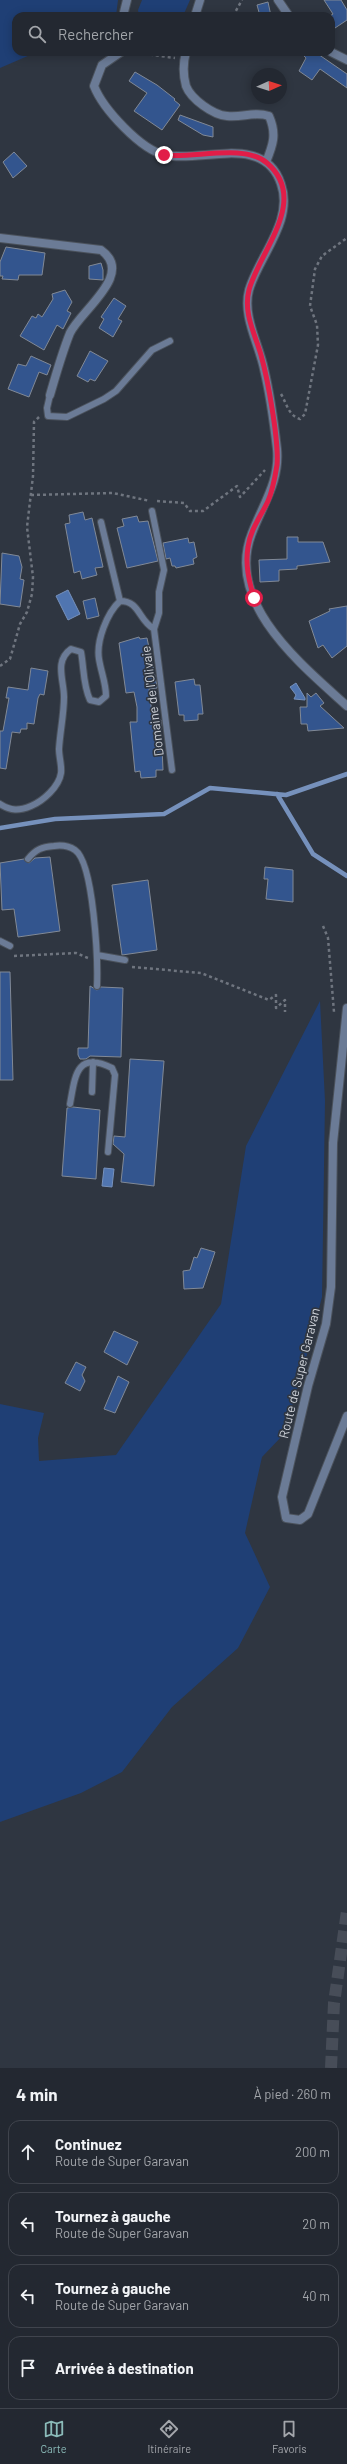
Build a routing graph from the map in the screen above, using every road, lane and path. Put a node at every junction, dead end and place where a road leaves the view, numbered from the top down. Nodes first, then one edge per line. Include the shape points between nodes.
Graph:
1 (127, 0) edge
2 (200, 0) edge
3 (242, 0) edge
4 (278, 0) edge
5 (124, 12) edge
6 (196, 12) edge
7 (235, 12) edge
8 (286, 12) edge
9 (335, 54) edge
10 (115, 56) edge
11 (185, 56) edge
12 (347, 60) edge
13 (266, 162) junction
14 (0, 238) edge
15 (347, 238) edge
16 (170, 341) dead end
17 (279, 389) dead end
18 (50, 395) joint
19 (48, 416) junction
20 (277, 464) junction
21 (31, 495) junction
22 (152, 511) dead end
23 (101, 522) dead end
24 (120, 601) junction
25 (154, 629) junction
26 (0, 666) edge
27 (347, 706) edge
28 (172, 770) dead end
29 (0, 804) edge
30 (28, 859) dead end
31 (322, 926) dead end
32 (0, 941) edge
33 (10, 946) dead end
34 (97, 955) junction
35 (7, 956) dead end
36 (125, 960) dead end
37 (98, 962) junction
38 (130, 967) dead end
39 (97, 986) dead end
40 (347, 1008) edge
41 (285, 1012) dead end
42 (335, 1014) dead end
43 (94, 1062) junction
44 (92, 1092) dead end
45 (70, 1104) dead end
46 (108, 1152) dead end
47 (347, 1416) edge

1 - 5 street
2 - 6 street
3 - 7 path
4 - 8 street
9 - 12 street
10 - 13 street via 102,65 94,86 99,99 112,116 153,150 178,157 233,153 253,156
11 - 13 street via 186,87 211,111 225,116 258,112 269,116 275,140
13 - 20 street via 281,182 284,194 283,209 277,230 249,290 248,308 265,371
14 - 18 street via 101,250 108,255 111,263 112,272 108,284 71,332
15 - 17 path via 322,256 316,269 310,306 316,325 318,345 306,414 300,419 294,417
16 - 19 lane via 152,350 116,391 104,400 67,417
18 - 19 lane
19 - 21 path via 38,418 34,422
20 - 21 path via 263,471 240,497 237,486 203,511 190,511 184,503 143,500 113,493
20 - 27 street via 272,490 248,546 247,563 252,592 274,635
21 - 26 path via 27,527 33,577 32,594 10,659
22 - 25 lane, Domaine de l'Olivaie via 164,570 159,592 159,613
23 - 24 lane
24 - 25 lane, Domaine de l'Olivaie via 129,601 135,606 142,621
24 - 29 lane via 111,609 104,627 98,657 106,696 99,702 90,700 85,690 81,652 71,649 64,654 61,665 64,697 59,751 61,773 56,786 39,803 23,810 10,810
25 - 28 lane, Domaine de l'Olivaie
30 - 34 lane via 40,848 61,845 75,850 84,864 87,877
31 - 42 path via 328,938
32 - 33 lane
34 - 36 lane
34 - 37 lane
35 - 37 path via 76,953
37 - 39 lane
38 - 41 path via 201,974 270,1000 276,995 276,1008 285,1000
40 - 47 street, Route de Super Garavan via 333,1143 331,1287 326,1324 308,1386 282,1497 286,1518 300,1520 308,1514
43 - 44 lane
43 - 45 lane via 81,1066 76,1072
43 - 46 lane via 112,1068 115,1075

